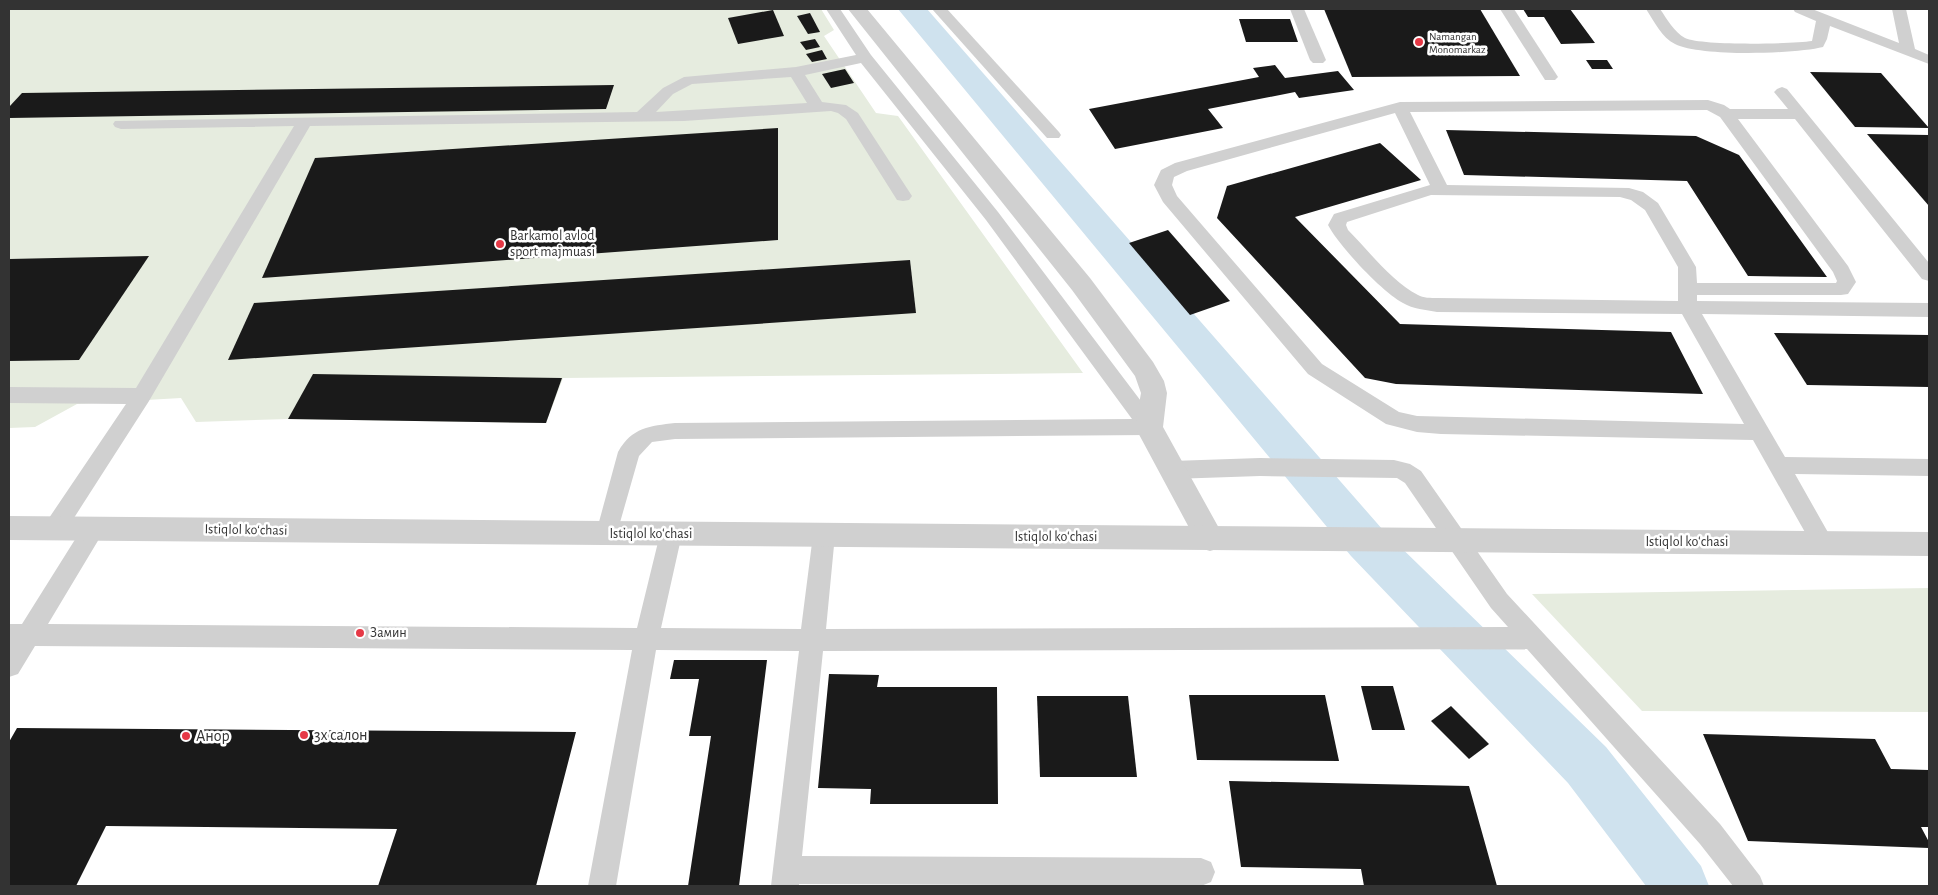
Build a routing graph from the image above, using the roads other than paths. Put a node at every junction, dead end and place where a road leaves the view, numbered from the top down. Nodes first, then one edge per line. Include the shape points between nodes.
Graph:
1 (832, 9) edge
2 (857, 9) edge
3 (938, 9) edge
4 (1297, 9) edge
5 (1507, 9) edge
6 (1652, 9) edge
7 (1800, 9) edge
8 (1899, 9) edge
9 (1824, 18) junction
10 (1908, 52) junction
11 (865, 58) junction
12 (1318, 60) dead end
13 (1929, 60) edge
14 (796, 72) junction
15 (1550, 77) dead end
16 (1782, 92) dead end
17 (1400, 106) junction
18 (817, 107) junction
19 (1726, 114) junction
20 (1800, 114) junction
21 (641, 117) junction
22 (304, 122) junction
23 (121, 124) dead end
24 (1053, 135) dead end
25 (1441, 189) junction
26 (904, 196) dead end
27 (1929, 275) edge
28 (1688, 298) junction
29 (1929, 310) edge
30 (9, 396) edge
31 (142, 396) junction
32 (1149, 427) junction
33 (1760, 432) junction
34 (1778, 465) junction
35 (1929, 467) edge
36 (1172, 470) junction
37 (9, 528) edge
38 (55, 528) junction
39 (94, 529) junction
40 (607, 534) junction
41 (671, 534) junction
42 (824, 535) junction
43 (1210, 538) junction
44 (1452, 540) junction
45 (1823, 544) junction
46 (1929, 544) edge
47 (18, 635) edge
48 (1524, 638) junction
49 (646, 639) junction
50 (812, 640) junction
51 (9, 666) edge
52 (1202, 872) dead end
53 (786, 878) edge
54 (1043, 879) edge
55 (602, 886) edge
56 (1750, 886) edge

1 - 11 lane
2 - 32 street via 1081,284 1144,369 1154,393
3 - 24 lane
4 - 12 lane
5 - 15 lane
6 - 9 lane via 1680,41 1701,46 1810,46 1818,44
7 - 9 lane
8 - 10 lane
9 - 10 lane
10 - 13 lane
11 - 14 lane
11 - 32 lane via 992,216
14 - 18 lane
14 - 21 lane via 689,80 668,91
16 - 20 lane
17 - 19 lane via 1696,103 1718,108
17 - 25 lane
17 - 33 lane via 1181,167 1167,174 1162,185 1169,198 1315,369 1394,418 1417,424
18 - 21 lane
18 - 26 lane via 839,107 848,111
19 - 20 lane
19 - 28 lane via 1841,270 1846,282 1841,289
20 - 27 lane
21 - 22 lane
22 - 23 lane
22 - 31 lane
25 - 28 lane via 1632,193 1652,207 1687,266
25 - 28 lane via 1340,218 1341,233 1408,298 1437,305
28 - 29 lane
28 - 33 lane
30 - 31 lane
31 - 38 lane
32 - 36 street
32 - 40 lane via 675,431 646,435 629,452
33 - 34 lane
34 - 35 lane
34 - 45 lane
36 - 43 street
36 - 44 lane via 1260,467 1402,470 1416,480
37 - 38 street, Istiqlol koʻchasi
38 - 39 street, Istiqlol koʻchasi
39 - 40 street, Istiqlol koʻchasi
39 - 47 lane
40 - 41 street, Istiqlol koʻchasi
41 - 42 street, Istiqlol koʻchasi
41 - 49 lane
42 - 43 street, Istiqlol koʻchasi
42 - 50 lane
43 - 44 street, Istiqlol koʻchasi
44 - 45 street, Istiqlol koʻchasi
44 - 48 lane
45 - 46 street, Istiqlol koʻchasi
47 - 49 lane
47 - 51 lane
48 - 50 lane
48 - 56 lane via 1710,834
49 - 50 lane
49 - 55 lane
50 - 53 lane
52 - 54 lane
53 - 54 lane

